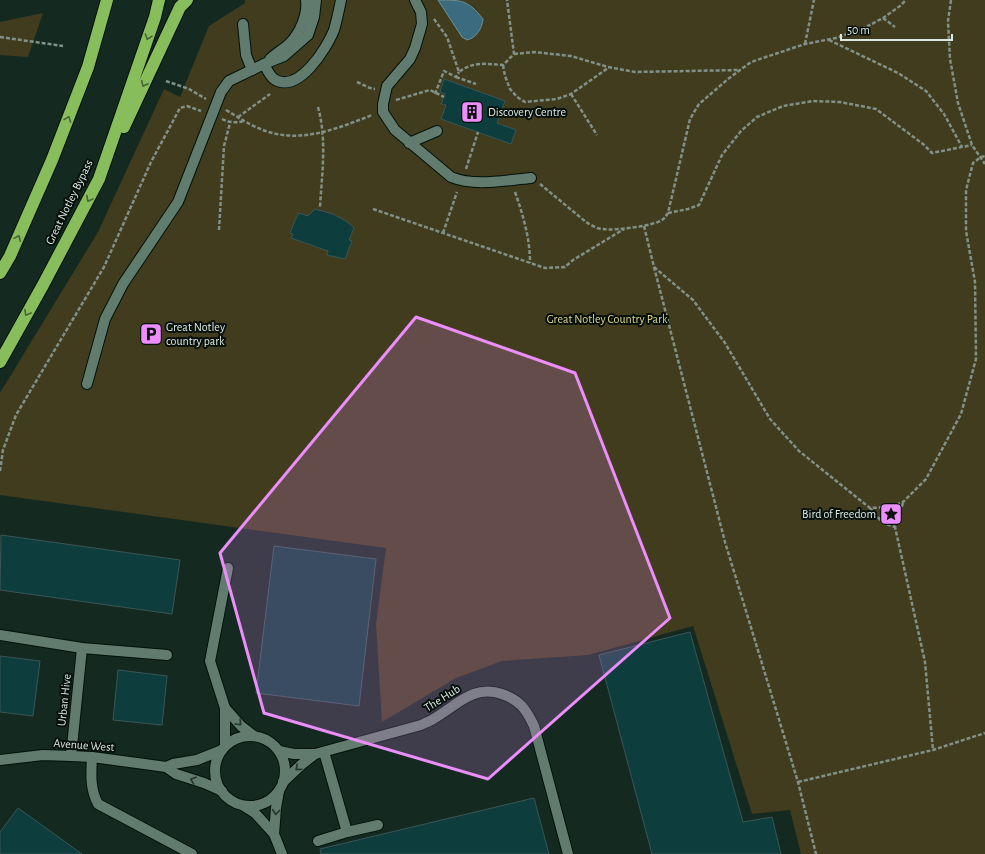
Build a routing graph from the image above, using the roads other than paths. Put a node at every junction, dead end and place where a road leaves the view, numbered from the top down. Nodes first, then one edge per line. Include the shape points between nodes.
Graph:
1 (107, 0) edge
2 (159, 0) edge
3 (187, 0) edge
4 (306, 0) edge
5 (316, 0) edge
6 (341, 0) edge
7 (415, 0) edge
8 (243, 24) dead end
9 (264, 64) junction
10 (252, 70) junction
11 (438, 131) dead end
12 (409, 143) junction
13 (531, 178) road end
14 (99, 179) junction
15 (0, 273) edge
16 (0, 362) edge
17 (87, 384) dead end
18 (228, 568) dead end
19 (0, 635) edge
20 (82, 648) junction
21 (167, 655) dead end
22 (225, 708) junction
23 (254, 736) junction
24 (224, 748) junction
25 (279, 750) junction
26 (319, 753) junction
27 (71, 756) junction
28 (92, 757) junction
29 (0, 760) edge
30 (166, 767) junction
31 (281, 786) junction
32 (222, 791) junction
33 (244, 806) junction
34 (378, 825) dead end
35 (347, 832) junction
36 (274, 834) junction
37 (318, 840) dead end
38 (192, 854) edge
39 (282, 854) edge
40 (568, 854) edge

15 -> 1 highway via 52,160 88,67
2 -> 14 highway, Great Notley Bypass
3 -> 14 highway via 180,7
4 - 9 street via 307,8 299,29 290,42
5 - 9 street via 308,35 284,56
6 - 9 street via 334,30 314,64 292,81 284,82 274,79
7 - 12 street via 421,12 422,24 415,48 410,59 386,90 382,104 383,112 395,130
8 - 10 street via 246,55
9 - 10 street
10 - 17 street via 229,81 221,92 178,202 123,284 105,319
11 - 12 street
12 - 13 street via 451,177 461,181 490,182
14 -> 16 highway, Great Notley Bypass
18 - 22 street via 210,661
19 - 20 street
20 - 21 street
20 - 27 street, Urban Hive
22 -> 23 street
22 - 24 street
23 - 24 street via 238,738
23 - 25 street via 272,743
24 - 30 street, Avenue West via 198,760
24 - 32 street via 217,760 215,771
25 - 26 street, The Hub via 294,754
25 - 31 street via 284,760 285,771
26 -> 31 street, The Hub via 301,765
26 - 35 street
26 - 40 street, The Hub via 421,725 475,693 486,690 509,696 519,702 534,726
27 - 28 street, Avenue West
27 - 29 street, Avenue West
28 - 30 street, Avenue West
28 - 38 street via 92,785 98,804
32 -> 30 street, Avenue West via 176,774
31 - 33 street via 275,796 264,803
31 -> 36 street
32 - 33 street via 228,798
33 - 36 street via 255,813
34 - 35 street
35 - 37 street
36 - 39 street

